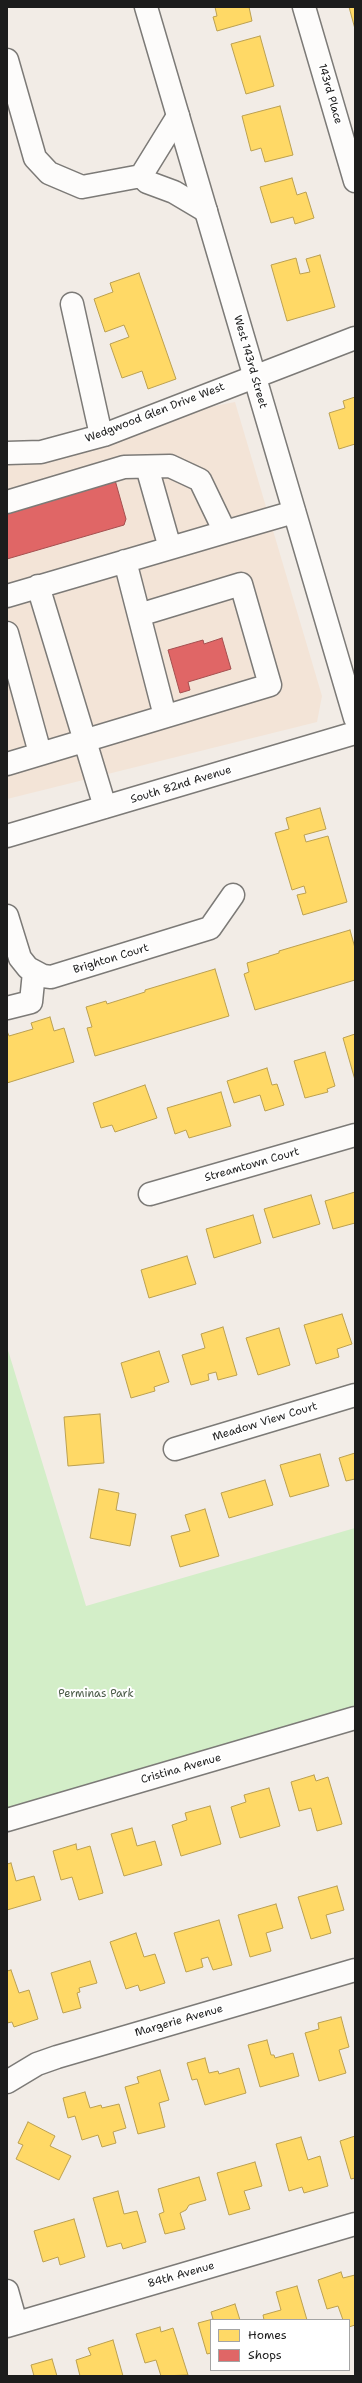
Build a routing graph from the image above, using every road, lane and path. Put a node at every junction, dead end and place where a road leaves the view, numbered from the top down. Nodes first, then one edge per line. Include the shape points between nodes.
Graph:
1 (146, 7) edge
2 (304, 7) edge
3 (7, 60) edge
4 (178, 116) junction
5 (141, 176) junction
6 (355, 181) edge
7 (206, 211) junction
8 (72, 304) dead end
9 (355, 338) edge
10 (254, 376) junction
11 (101, 435) junction
12 (7, 453) edge
13 (147, 467) junction
14 (7, 502) edge
15 (294, 512) junction
16 (226, 532) junction
17 (170, 548) junction
18 (125, 561) junction
19 (38, 586) junction
20 (7, 596) edge
21 (139, 615) junction
22 (7, 633) edge
23 (165, 716) junction
24 (355, 718) edge
25 (355, 733) edge
26 (85, 739) junction
27 (40, 753) junction
28 (7, 764) edge
29 (105, 807) junction
30 (7, 836) edge
31 (233, 895) dead end
32 (7, 916) edge
33 (34, 972) junction
34 (7, 1008) edge
35 (355, 1135) edge
36 (150, 1194) dead end
37 (355, 1395) edge
38 (175, 1449) dead end
39 (355, 1718) edge
40 (7, 1820) edge
41 (355, 1970) edge
42 (7, 2082) edge
43 (355, 2224) edge
44 (7, 2291) edge
45 (12, 2325) edge

1 - 4 street, West 143rd Street
2 - 6 street, 143rd Place
3 - 5 street via 35,158 49,173 82,187
4 - 5 street
4 - 7 street, West 143rd Street
5 - 7 street via 147,182 174,192
7 - 10 street, West 143rd Street
8 - 11 street
9 - 10 street, Wedgwood Glen Drive West
10 - 11 street, Wedgwood Glen Drive West
10 - 15 street, West 143rd Street
11 - 12 street, Wedgwood Glen Drive West via 41,452
13 - 14 street via 124,467
13 - 16 street via 170,466 200,480
13 - 17 street
15 - 16 street
15 - 24 street, West 143rd Street
16 - 17 street
17 - 18 street
18 - 19 street
18 - 21 street
19 - 20 street
19 - 26 street
21 - 23 street
21 - 23 street via 241,584 270,685
22 - 27 street
23 - 26 street
25 - 29 street, South 82nd Avenue
26 - 27 street
26 - 29 street
27 - 28 street
29 - 30 street, South 82nd Avenue
31 - 33 street, Brighton Court via 210,928 60,975 43,976
32 - 33 street via 20,958
33 - 34 street via 32,1002
35 - 36 street, Streamtown Court
37 - 38 street, Meadow View Court
39 - 40 street, Cristina Avenue
41 - 42 street, Margerie Avenue via 57,2057 37,2064
43 - 45 street, 84th Avenue
44 - 45 street

